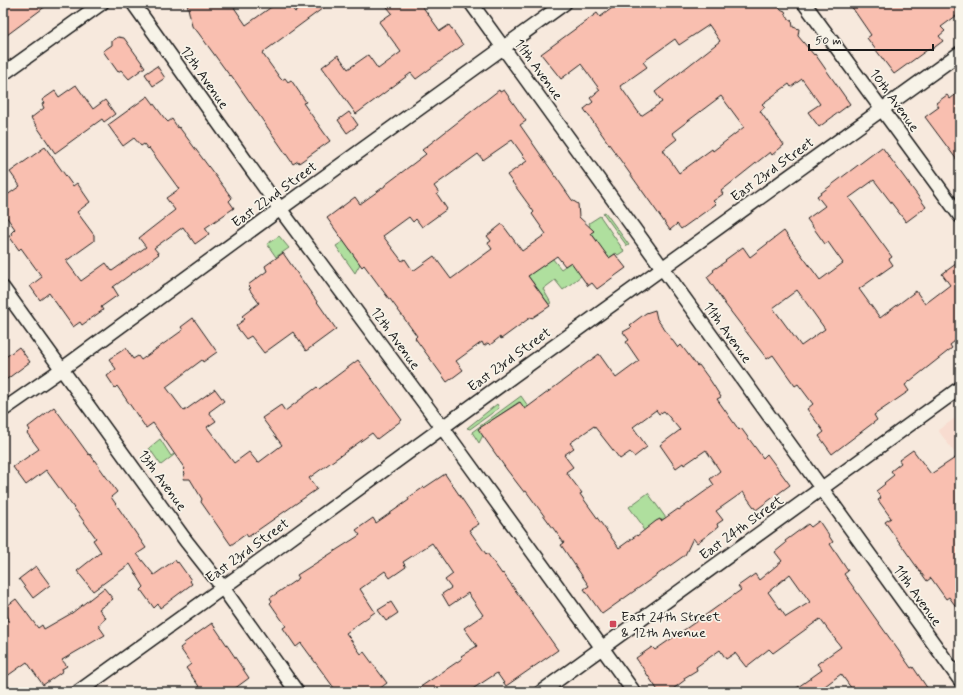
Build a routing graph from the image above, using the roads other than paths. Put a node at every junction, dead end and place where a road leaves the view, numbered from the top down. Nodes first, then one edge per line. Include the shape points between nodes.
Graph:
1 (102, 3) edge
2 (133, 3) edge
3 (471, 3) edge
4 (565, 3) edge
5 (804, 3) edge
6 (503, 47) junction
7 (960, 53) edge
8 (3, 74) edge
9 (883, 109) junction
10 (280, 209) junction
11 (960, 216) edge
12 (662, 268) junction
13 (3, 288) edge
14 (62, 369) junction
15 (960, 388) edge
16 (3, 410) edge
17 (442, 427) junction
18 (821, 489) junction
19 (223, 588) junction
20 (601, 648) junction
21 (960, 680) edge
22 (78, 692) edge
23 (297, 692) edge
24 (540, 692) edge
25 (634, 692) edge

1 - 8 street
2 - 10 street, 12th Avenue
3 - 6 street, 11th Avenue
4 - 6 street, East 22nd Street
5 - 9 street, 10th Avenue
6 - 10 street, East 22nd Street
6 - 12 street, 11th Avenue
7 - 9 street, East 23rd Street
9 - 11 street, 10th Avenue
9 - 12 street, East 23rd Street
10 - 14 street, East 22nd Street
10 - 17 street, 12th Avenue
12 - 17 street, East 23rd Street
12 - 18 street, 11th Avenue
13 - 14 street, 13th Avenue
14 - 16 street, East 22nd Street
14 - 19 street, 13th Avenue
15 - 18 street, East 24th Street
17 - 19 street, East 23rd Street
17 - 20 street, 12th Avenue
18 - 20 street, East 24th Street
18 - 21 street, 11th Avenue
19 - 22 street, East 23rd Street
19 - 23 street, 13th Avenue
20 - 24 street, East 24th Street
20 - 25 street, 12th Avenue

